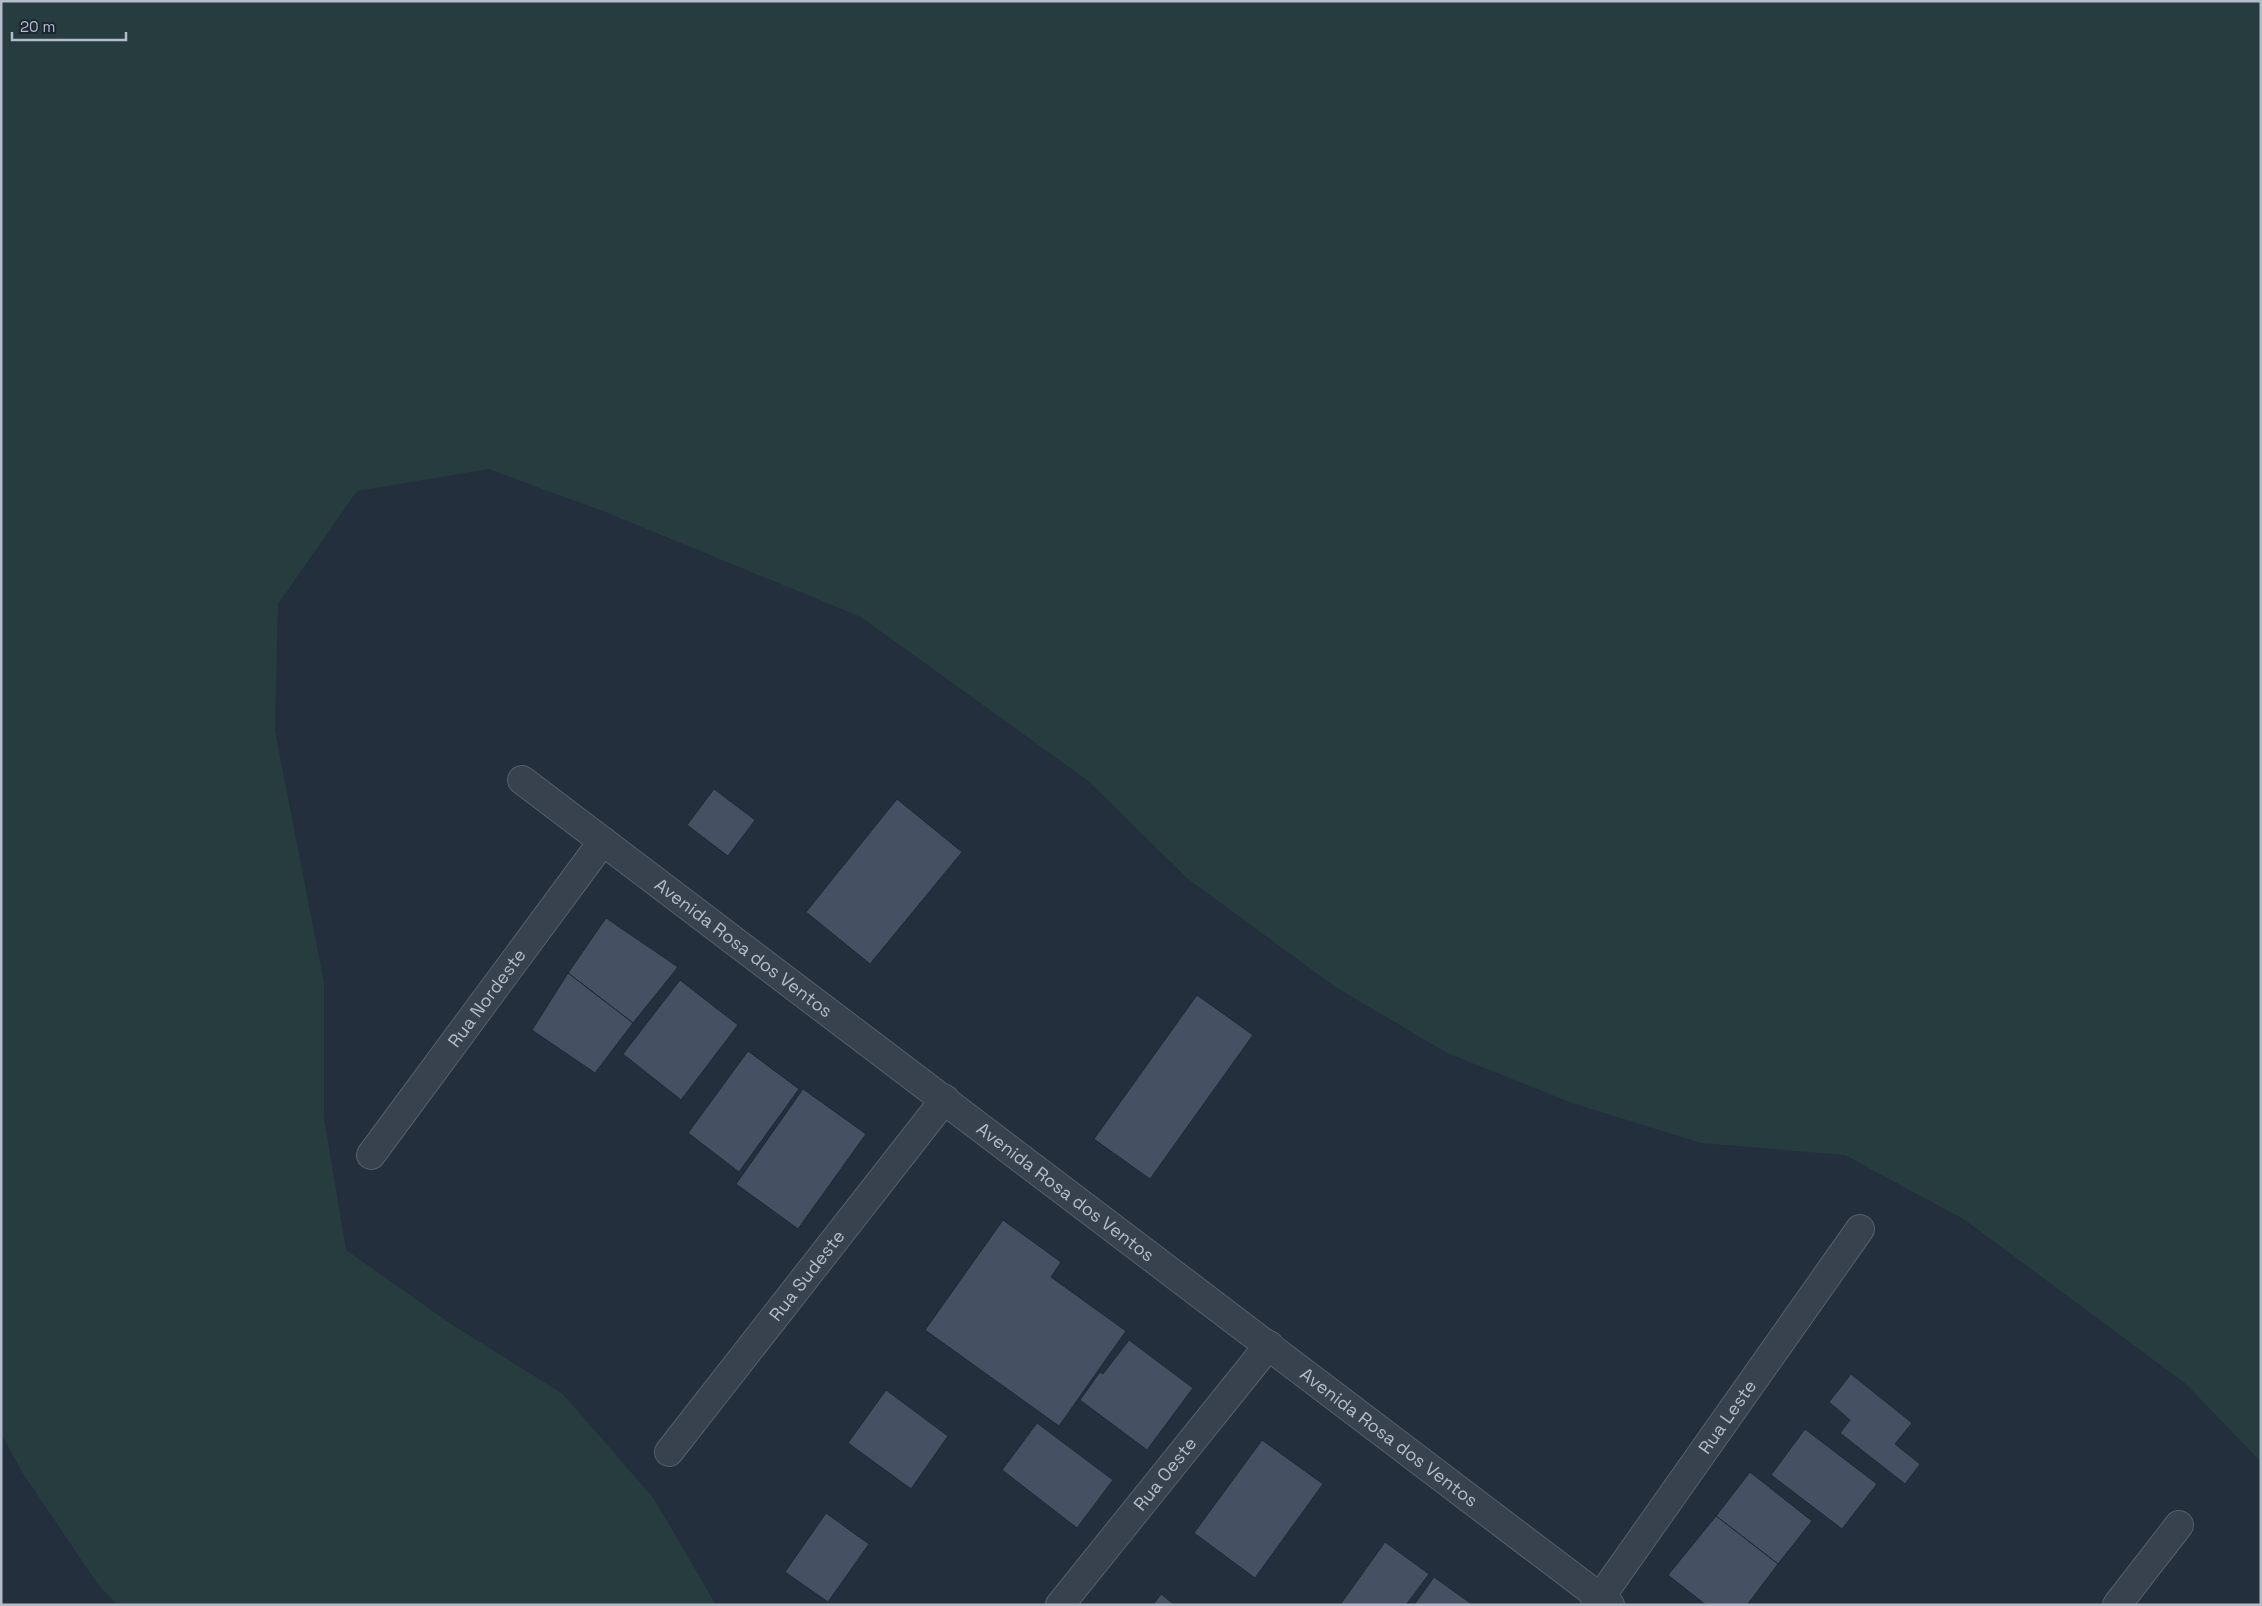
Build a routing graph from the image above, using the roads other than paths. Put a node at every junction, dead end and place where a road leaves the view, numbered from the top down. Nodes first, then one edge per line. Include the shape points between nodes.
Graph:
1 (522, 780) dead end
2 (603, 840) junction
3 (945, 1099) junction
4 (371, 1155) dead end
5 (1860, 1229) dead end
6 (1269, 1345) junction
7 (670, 1452) dead end
8 (2179, 1525) dead end
9 (1602, 1602) edge
10 (1060, 1605) edge
11 (2116, 1605) edge

1 - 2 street, Avenida Rosa dos Ventos
2 - 3 street, Avenida Rosa dos Ventos
2 - 4 street, Rua Nordeste
3 - 6 street, Avenida Rosa dos Ventos
3 - 7 street, Rua Sudeste
5 - 9 street, Rua Leste
6 - 9 street, Avenida Rosa dos Ventos
6 - 10 street, Rua Oeste
8 - 11 street

